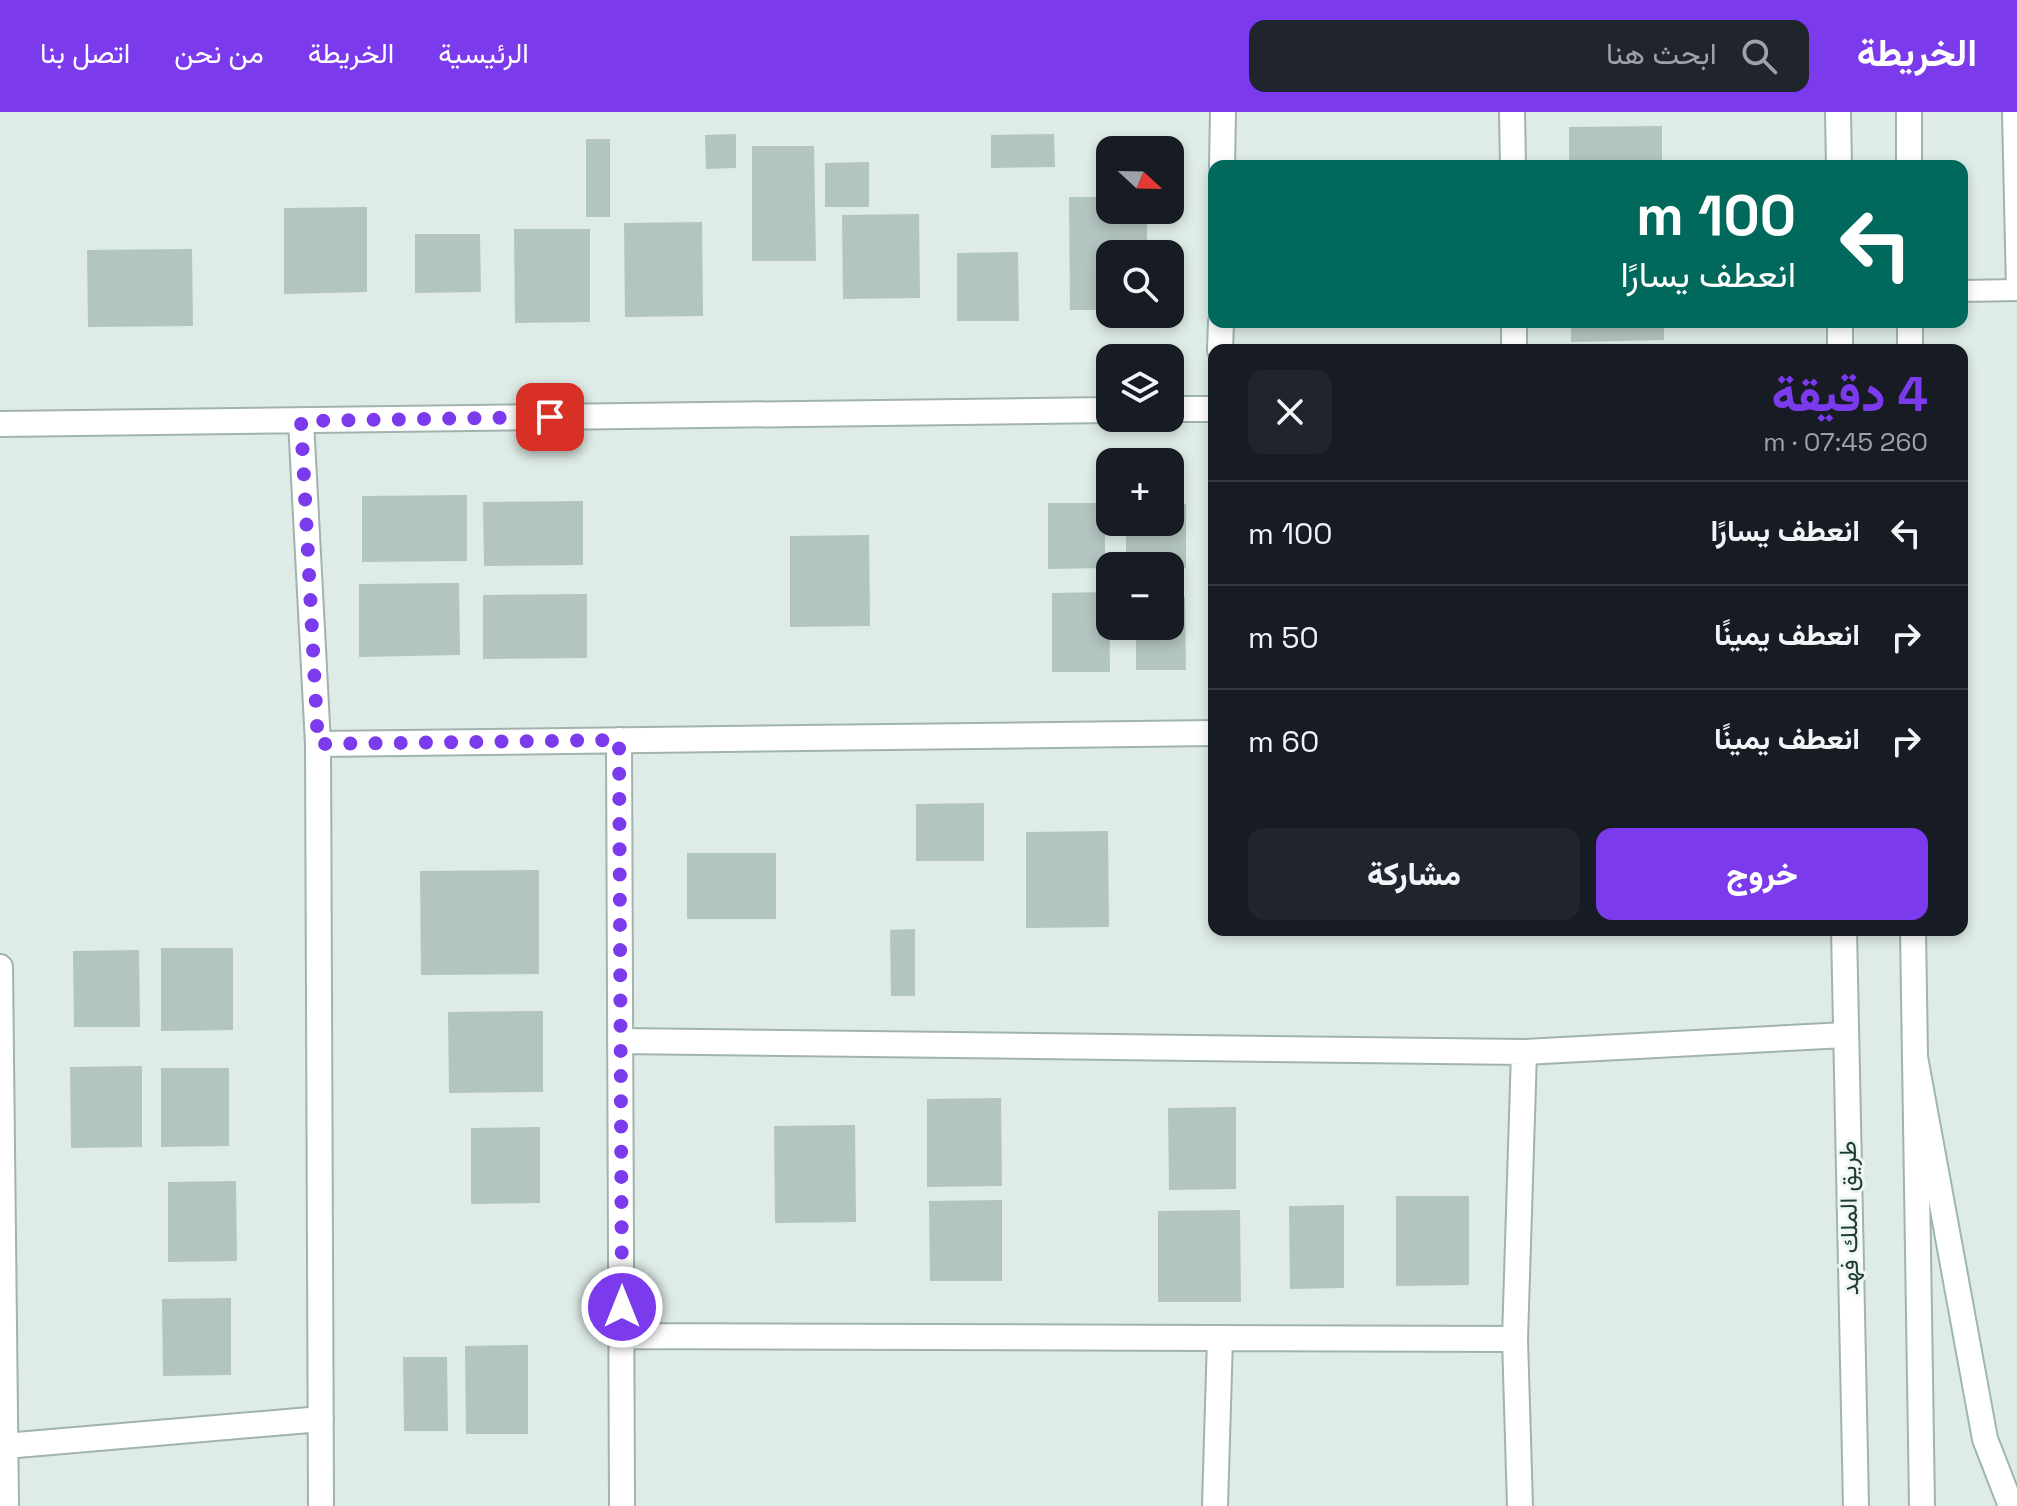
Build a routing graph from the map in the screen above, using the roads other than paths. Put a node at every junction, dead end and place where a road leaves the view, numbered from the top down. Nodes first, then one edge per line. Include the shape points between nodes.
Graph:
1 (1223, 112) edge
2 (1512, 112) edge
3 (1838, 112) edge
4 (1909, 112) edge
5 (2013, 112) edge
6 (1222, 160) edge
7 (1513, 160) edge
8 (1839, 160) edge
9 (1909, 160) edge
10 (1968, 291) edge
11 (1184, 409) edge
12 (1208, 409) edge
13 (1096, 410) edge
14 (301, 421) junction
15 (0, 424) edge
16 (1208, 733) edge
17 (619, 740) junction
18 (318, 744) junction
19 (1844, 936) edge
20 (1913, 936) edge
21 (0, 967) edge
22 (1845, 1035) junction
23 (620, 1041) junction
24 (1524, 1052) junction
25 (1915, 1057) junction
26 (1, 1106) edge
27 (622, 1336) junction
28 (1220, 1338) junction
29 (1515, 1339) junction
30 (321, 1419) junction
31 (5, 1446) junction
32 (6, 1506) edge
33 (321, 1506) edge
34 (622, 1506) edge
35 (1215, 1506) edge
36 (1520, 1506) edge
37 (1856, 1506) edge
38 (1922, 1506) edge
39 (2011, 1506) edge

1 - 6 street
2 - 7 street
3 - 8 street
4 - 9 street
5 - 10 lane via 2017,290
11 - 12 street
13 - 14 street
14 - 15 street
14 - 18 street
16 - 17 street
17 - 18 street
17 - 23 street
18 - 30 street
19 - 22 street, طريق الملك فهد
20 - 25 street
21 - 26 street
22 - 24 street
22 - 37 street, طريق الملك فهد
23 - 24 street
23 - 27 street
24 - 29 street
25 - 38 street
25 - 39 street via 1985,1439
26 - 31 street
27 - 28 street
27 - 34 street
28 - 29 street
28 - 35 street
29 - 36 street
30 - 31 street
30 - 33 street
31 - 32 street

